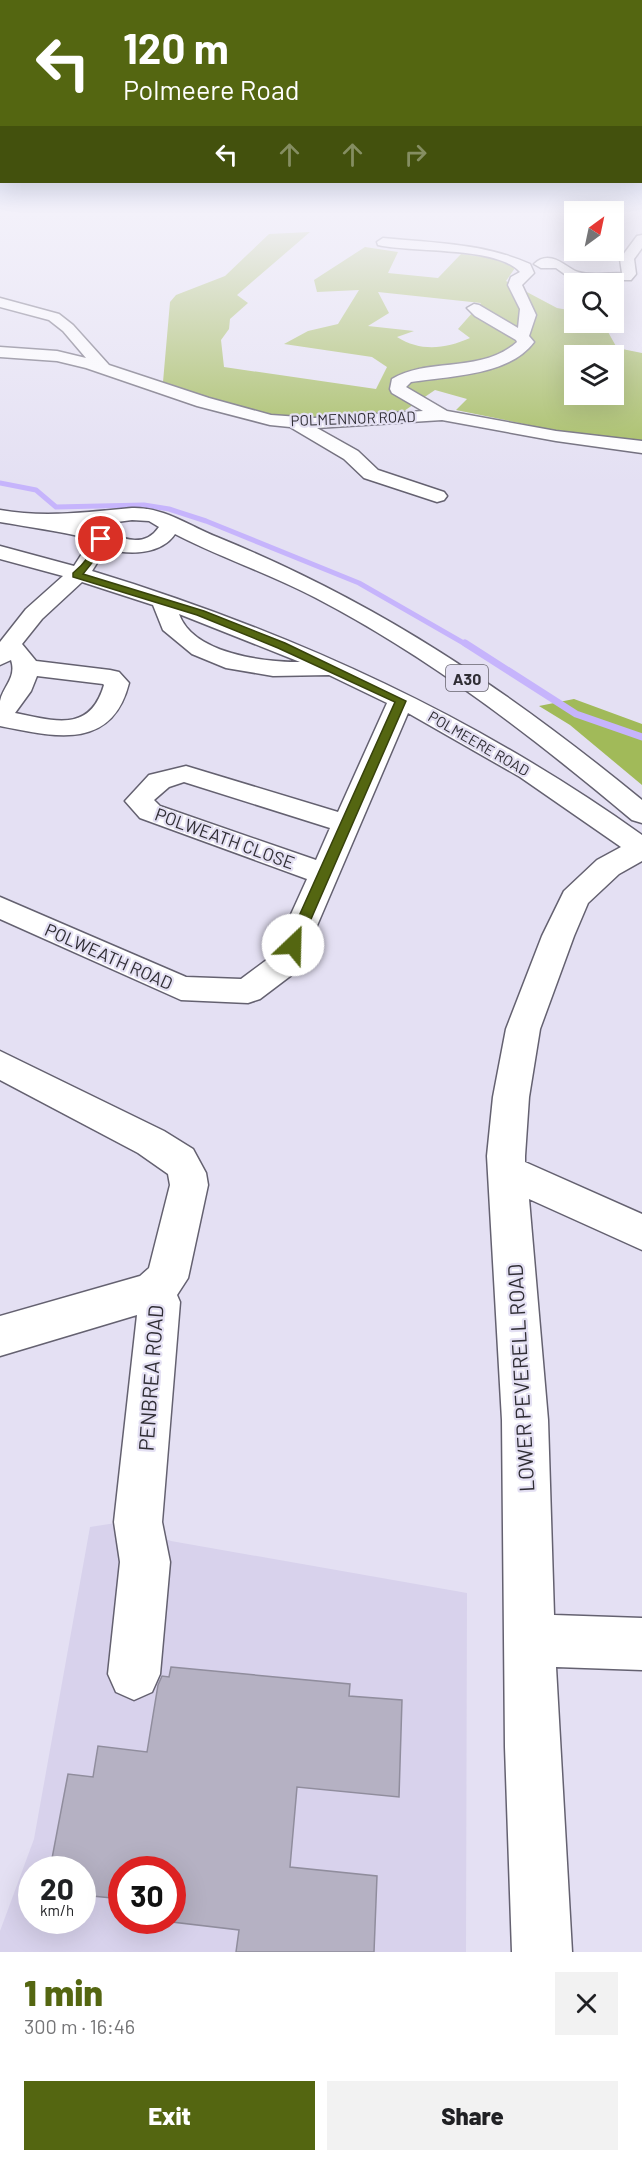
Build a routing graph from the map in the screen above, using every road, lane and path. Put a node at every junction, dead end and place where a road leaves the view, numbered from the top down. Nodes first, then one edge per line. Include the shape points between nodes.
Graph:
1 (0, 302) edge
2 (527, 302) edge
3 (474, 308) dead end
4 (521, 336) junction
5 (0, 352) edge
6 (103, 368) junction
7 (442, 415) junction
8 (295, 423) junction
9 (642, 447) edge
10 (438, 496) dead end
11 (0, 516) edge
12 (113, 517) junction
13 (28, 520) junction
14 (165, 521) junction
15 (99, 536) junction
16 (143, 544) junction
17 (0, 552) edge
18 (274, 568) junction
19 (81, 571) junction
20 (163, 602) junction
21 (2, 650) edge
22 (27, 667) junction
23 (334, 669) junction
24 (401, 701) junction
25 (0, 713) edge
26 (0, 718) edge
27 (642, 814) edge
28 (346, 824) junction
29 (642, 848) edge
30 (324, 874) junction
31 (0, 907) edge
32 (0, 1064) edge
33 (507, 1172) junction
34 (642, 1233) edge
35 (153, 1291) junction
36 (0, 1336) edge
37 (530, 1640) junction
38 (642, 1644) edge
39 (134, 1674) dead end
40 (542, 1952) edge

1 - 6 main road via 54,317
2 - 4 main road via 527,328
3 - 4 main road
4 - 7 main road via 526,342 511,355 398,383 398,389
5 - 6 main road, POLMENNOR ROAD via 57,356
6 - 8 main road, POLMENNOR ROAD via 203,402
7 - 8 main road, POLMENNOR ROAD
7 - 9 main road, POLMENNOR ROAD
8 - 10 main road via 333,443 371,474
11 - 13 main road, A30
12 - 13 main road, A30
12 - 14 main road, A30 via 142,514
12 - 15 main road via 98,528
13 - 15 main road, A30
14 - 16 main road via 169,527 167,534
14 - 18 main road, A30 via 180,531
15 - 16 main road, A30 via 117,545
15 - 19 main road via 99,549
16 - 18 main road, A30 via 197,548
16 - 19 main road
17 - 19 main road, POLMEERE ROAD
18 - 27 main road, A30 via 320,588 436,656 567,750
19 - 20 main road, POLMEERE ROAD
19 - 21 main road via 32,615
20 - 23 main road, POLMEERE ROAD via 201,613
20 - 23 main road via 171,625 200,649 235,663 273,669
21 - 22 main road via 19,651
22 - 25 main road via 25,678
22 - 26 main road via 110,677 117,683 116,691 102,718 82,727 53,728
23 - 24 main road, POLMEERE ROAD
24 - 28 main road, POLWEATH ROAD
24 - 29 main road, POLMEERE ROAD via 492,748
28 - 30 main road, POLWEATH ROAD
28 - 30 main road, POLWEATH CLOSE via 186,774 167,775 139,801 150,812
29 - 33 main road, LOWER PEVERELL ROAD via 608,867 575,898 558,936 523,1029 511,1097
30 - 31 main road, POLWEATH ROAD via 285,963 248,991 181,988
32 - 35 main road, PENBREA ROAD via 180,1160 189,1185 167,1278
33 - 34 main road
33 - 37 main road, LOWER PEVERELL ROAD via 525,1420
35 - 36 main road
35 - 39 main road, PENBREA ROAD via 159,1302 138,1522 145,1562
37 - 38 main road
37 - 40 main road, LOWER PEVERELL ROAD

